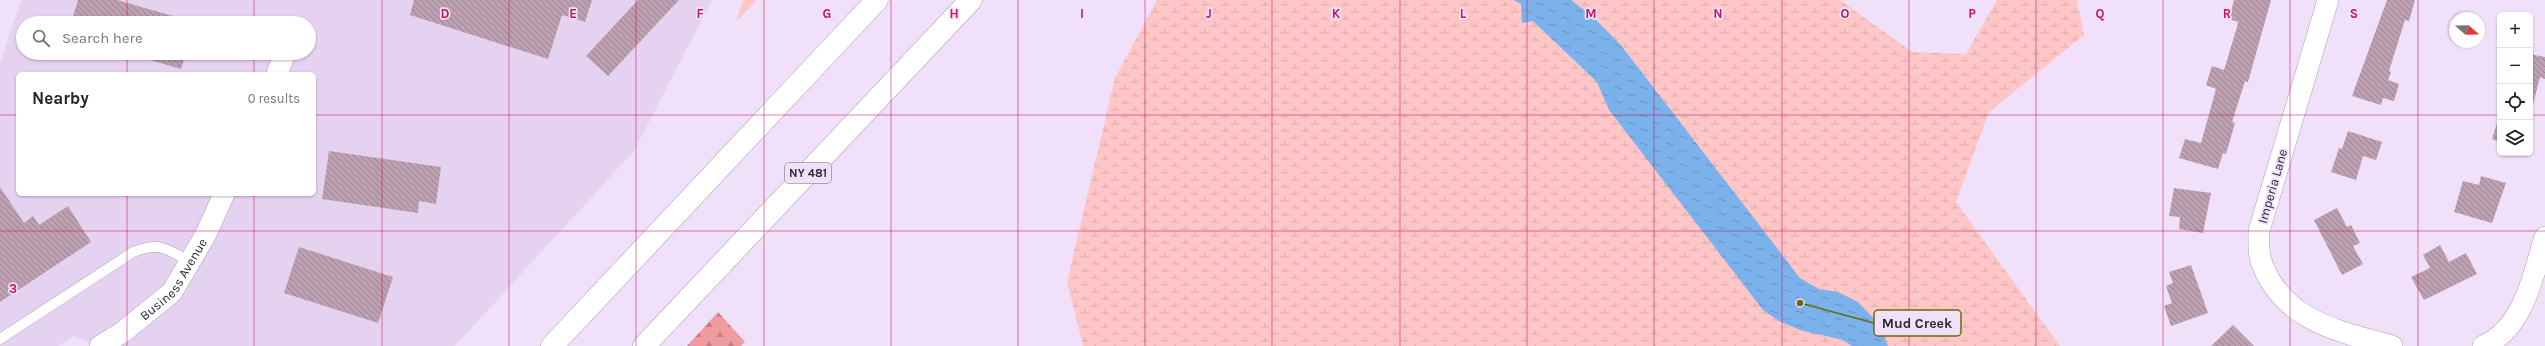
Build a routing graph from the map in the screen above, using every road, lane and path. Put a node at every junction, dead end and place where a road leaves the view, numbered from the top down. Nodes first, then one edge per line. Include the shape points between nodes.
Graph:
1 (877, 0) edge
2 (971, 0) edge
3 (2328, 0) edge
4 (282, 60) edge
5 (278, 72) edge
6 (223, 196) edge
7 (2545, 237) edge
8 (190, 262) junction
9 (0, 339) edge
10 (100, 346) edge
11 (552, 346) edge
12 (644, 346) edge
13 (2392, 346) edge
14 (2483, 346) edge

1 - 11 highway
2 - 12 highway, NY 481
3 - 13 street, Imperia Lane via 2258,230 2261,259 2271,284 2294,309 2338,331
4 - 5 street
6 - 8 street, Business Avenue
7 - 14 street via 2522,307 2502,334
8 - 9 lane via 159,246 132,252
8 - 10 street, Business Avenue via 172,292 123,332

